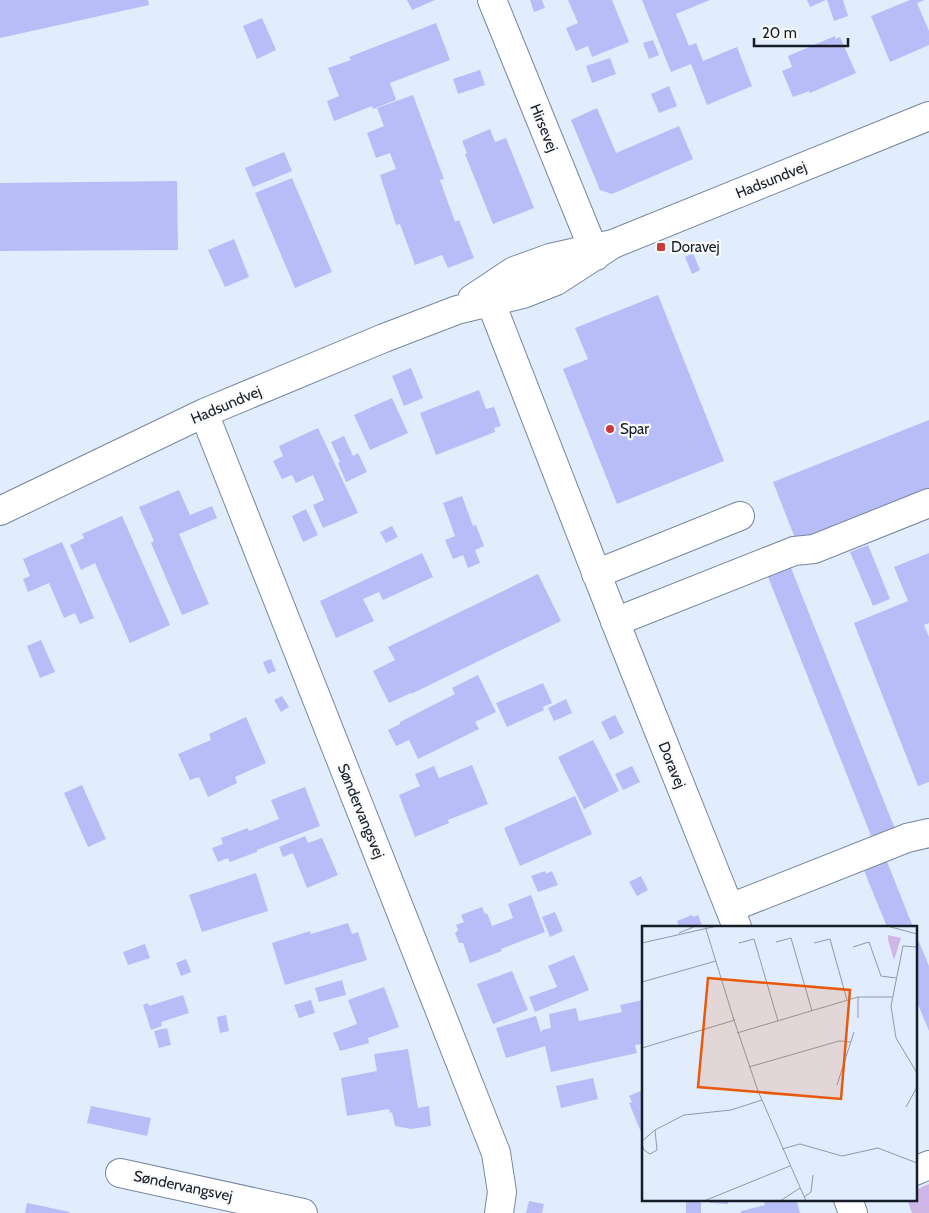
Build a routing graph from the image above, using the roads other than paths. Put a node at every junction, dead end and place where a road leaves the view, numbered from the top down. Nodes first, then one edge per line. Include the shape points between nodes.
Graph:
1 (492, 0) edge
2 (929, 116) edge
3 (601, 250) junction
4 (488, 296) junction
5 (204, 413) junction
6 (929, 503) edge
7 (0, 511) edge
8 (740, 516) dead end
9 (596, 574) junction
10 (615, 622) junction
11 (929, 834) edge
12 (734, 918) edge
13 (929, 1165) edge
14 (916, 1171) edge
15 (120, 1173) dead end
16 (848, 1200) edge
17 (303, 1213) edge
18 (499, 1213) edge
19 (853, 1213) edge

1 - 3 street, Hirsevej
2 - 3 street, Hadsundvej
3 - 4 street, Hadsundvej via 550,258 514,270
4 - 5 street, Hadsundvej
4 - 9 street, Doravej
5 - 7 street, Hadsundvej
5 - 18 street, Søndervangsvej via 496,1153 502,1192
6 - 10 street via 814,549 794,551
8 - 9 street
9 - 10 street, Doravej
10 - 12 street, Doravej
11 - 12 street, Doravej via 907,838
13 - 14 street
15 - 17 street, Søndervangsvej
16 - 19 street

